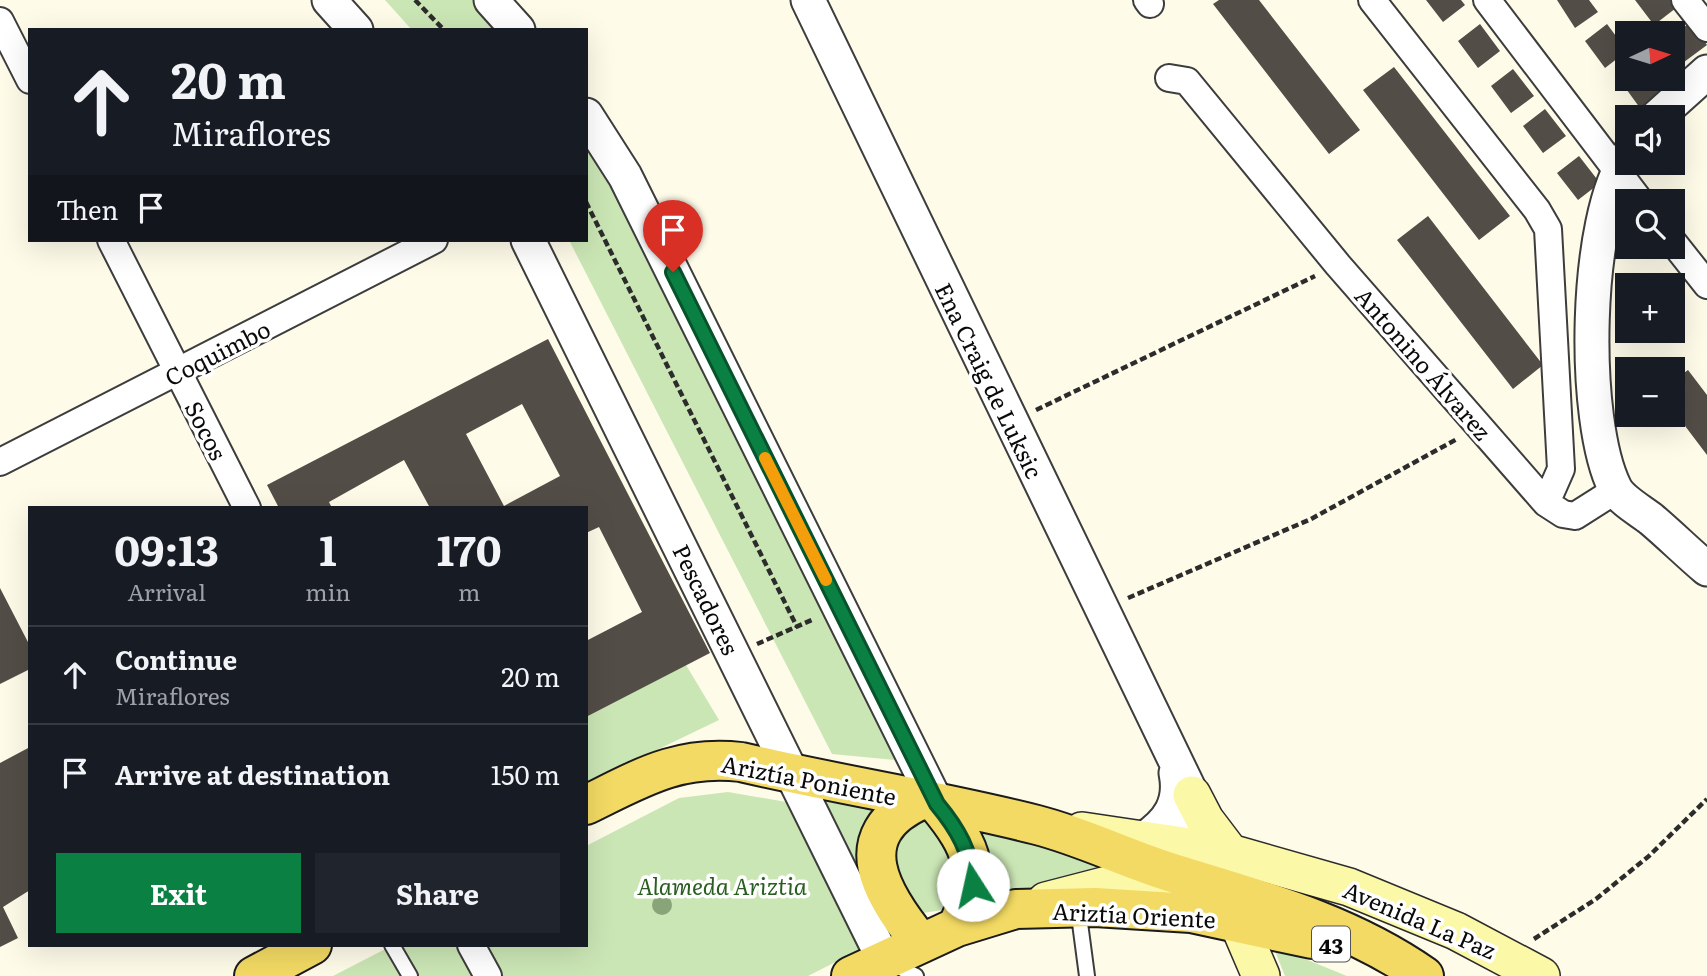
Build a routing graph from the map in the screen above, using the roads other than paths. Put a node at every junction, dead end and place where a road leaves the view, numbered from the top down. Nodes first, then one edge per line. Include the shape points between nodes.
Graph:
1 (329, 0) edge
2 (491, 0) edge
3 (808, 0) edge
4 (1372, 0) edge
5 (1488, 0) edge
6 (1685, 0) edge
7 (0, 21) edge
8 (354, 28) edge
9 (516, 28) edge
10 (1707, 28) edge
11 (1707, 72) edge
12 (28, 76) edge
13 (1169, 78) dead end
14 (1670, 105) edge
15 (588, 118) edge
16 (1615, 154) edge
17 (1618, 175) edge
18 (112, 242) edge
19 (430, 242) edge
20 (529, 242) edge
21 (1685, 257) edge
22 (1707, 285) edge
23 (178, 372) junction
24 (0, 462) edge
25 (1616, 490) junction
26 (1546, 503) junction
27 (246, 506) edge
28 (1707, 569) edge
29 (1174, 760) junction
30 (794, 774) junction
31 (1192, 795) junction
32 (929, 802) junction
33 (588, 804) edge
34 (1039, 825) junction
35 (1144, 839) junction
36 (1230, 853) junction
37 (1186, 867) junction
38 (1294, 873) junction
39 (1078, 908) junction
40 (1016, 909) junction
41 (1237, 920) junction
42 (957, 927) junction
43 (308, 947) edge
44 (393, 947) edge
45 (472, 947) edge
46 (893, 966) edge
47 (254, 976) edge
48 (410, 976) edge
49 (488, 976) edge
50 (1087, 976) edge
51 (1261, 976) edge
52 (1424, 976) edge
53 (1541, 976) edge

1 - 8 street
2 - 9 street
3 - 29 street, Ena Craig de Luksic
4 - 26 street via 1548,229 1560,469
5 - 16 street
6 - 10 street
7 - 12 street
11 - 14 street
13 - 26 street, Antonino Álvarez via 1187,81 1338,265
15 - 32 street via 625,176
17 - 25 street via 1602,227 1593,312 1600,440
18 - 23 street, Socos
19 - 23 street, Coquimbo
20 - 30 street, Pescadores
21 - 22 street
23 - 24 street, Coquimbo
23 - 27 street, Socos
25 - 26 street, Antonino Álvarez via 1575,516
25 - 28 street
29 - 31 street, Ena Craig de Luksic
29 - 35 street, Ena Craig de Luksic via 1178,785 1174,810
30 - 32 main road, Ariztía Poniente
30 - 33 main road, Ariztía Poniente via 741,762 687,762 655,771
30 - 46 street, Pescadores
31 - 36 main road
31 - 37 street
32 - 34 main road, Ariztía Poniente
32 - 42 main road via 952,822 973,869 971,898
32 - 46 main road via 896,814 886,826 876,856 877,872 893,909
34 - 35 main road, Avenida La Paz
34 - 37 main road, Ariztía Poniente
35 - 37 main road, Avenida La Paz
36 - 37 main road, Avenida La Paz
36 - 38 main road, Avenida La Paz
37 - 38 main road, Avenida La Paz
37 - 40 main road, Avenida La Paz
37 - 41 main road via 1224,901
37 - 52 main road, Ariztía Poniente via 1354,933
38 - 53 main road, Avenida La Paz via 1404,908
39 - 40 main road, Ariztía Oriente
39 - 41 main road, Ariztía Oriente via 1145,909
39 - 50 lane
40 - 42 main road, Ariztía Oriente
41 - 51 main road
41 - 52 main road, Ariztía Oriente / 43 via 1333,944
42 - 46 main road, Ariztía Oriente
43 - 47 main road
44 - 48 lane
45 - 49 street

